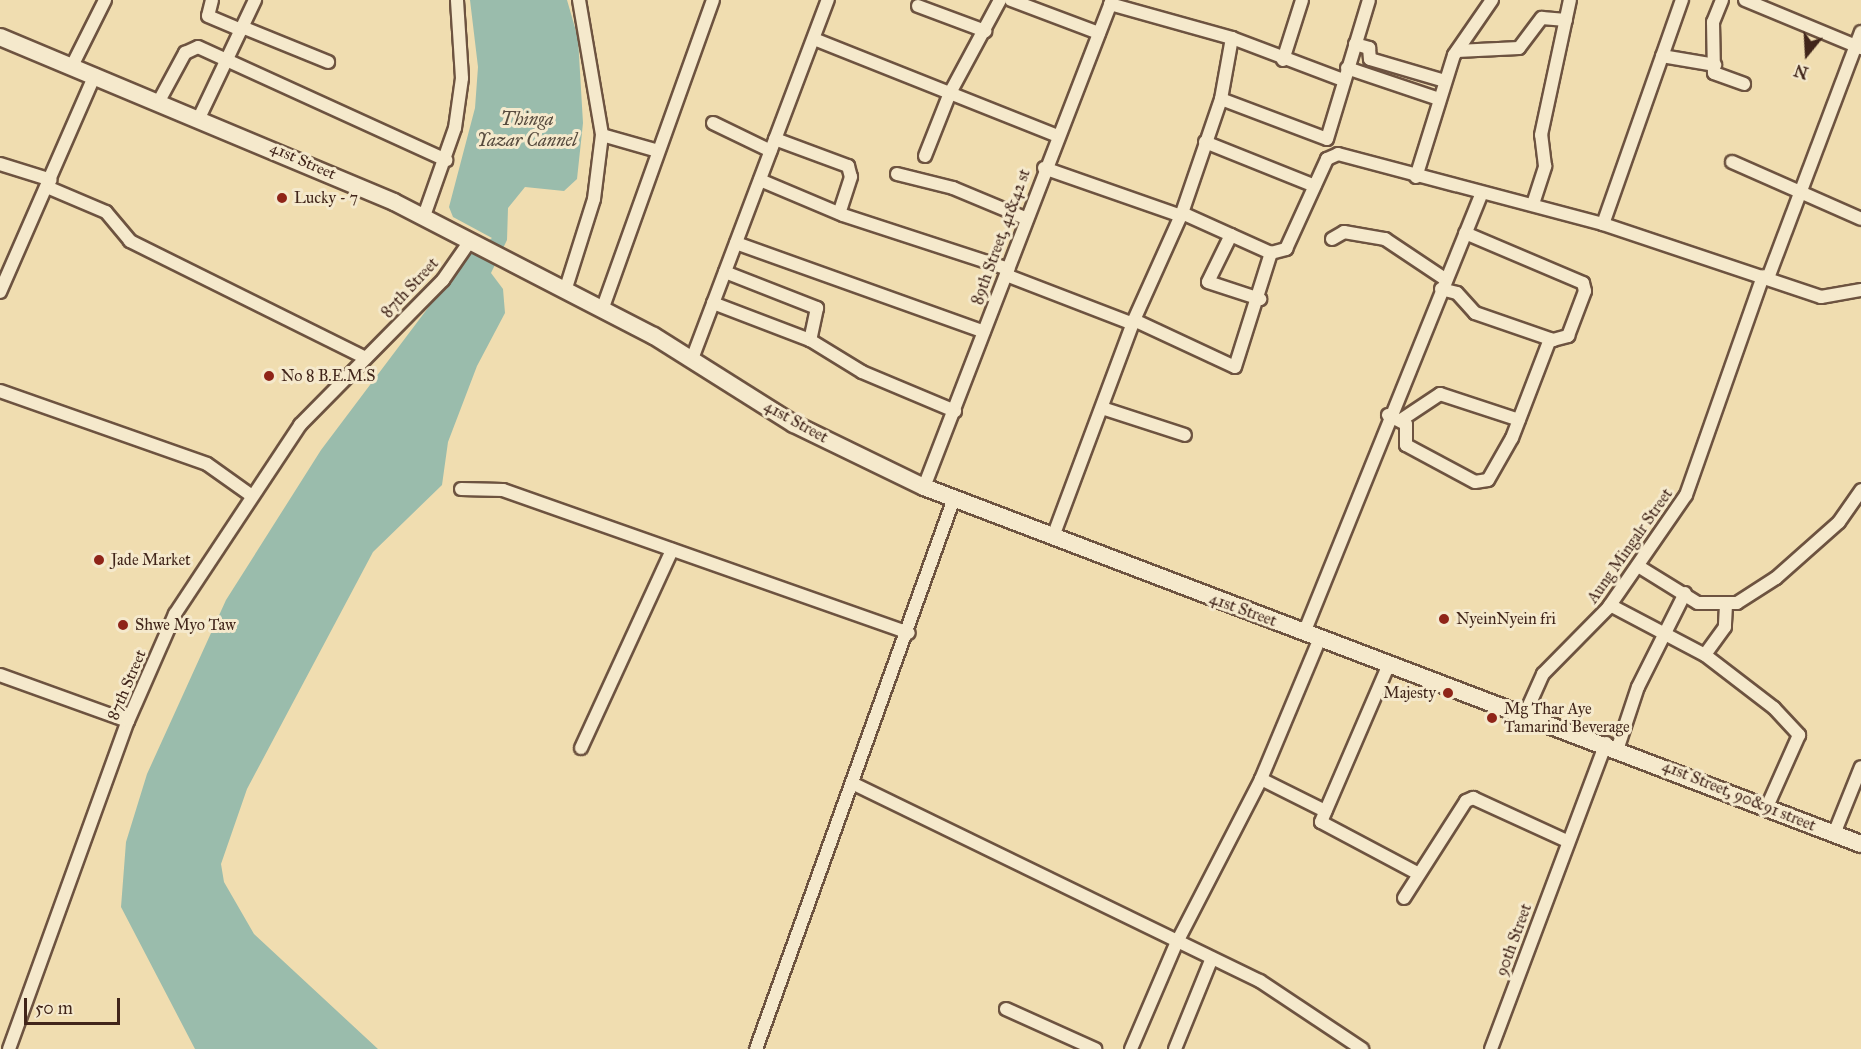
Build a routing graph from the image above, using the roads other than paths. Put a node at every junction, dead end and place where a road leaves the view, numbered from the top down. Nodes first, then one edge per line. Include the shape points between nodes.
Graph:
1 (105, 0) edge
2 (212, 0) edge
3 (255, 0) edge
4 (458, 0) edge
5 (579, 0) edge
6 (713, 0) edge
7 (828, 0) edge
8 (1000, 0) edge
9 (1011, 0) edge
10 (1302, 0) edge
11 (1369, 0) edge
12 (1492, 0) edge
13 (1570, 0) edge
14 (1682, 0) edge
15 (1722, 0) edge
16 (1744, 0) edge
17 (1111, 2) edge
18 (918, 6) dead end
19 (1566, 20) junction
20 (241, 28) junction
21 (985, 31) junction
22 (1861, 32) edge
23 (1099, 33) junction
24 (0, 37) edge
25 (1232, 38) junction
26 (814, 39) junction
27 (1355, 44) junction
28 (1858, 47) edge
29 (1457, 51) junction
30 (1662, 56) junction
31 (227, 59) junction
32 (1283, 60) junction
33 (328, 62) dead end
34 (1715, 64) junction
35 (72, 66) junction
36 (1347, 68) junction
37 (95, 75) junction
38 (1343, 80) junction
39 (1445, 81) junction
40 (1744, 84) dead end
41 (950, 93) junction
42 (1221, 99) junction
43 (1439, 99) junction
44 (159, 101) junction
45 (199, 118) junction
46 (712, 123) dead end
47 (602, 135) junction
48 (1058, 136) junction
49 (1327, 139) junction
50 (1205, 142) junction
51 (773, 145) junction
52 (658, 151) junction
53 (926, 156) dead end
54 (1330, 156) junction
55 (446, 160) junction
56 (1732, 162) dead end
57 (0, 164) edge
58 (1044, 168) junction
59 (897, 174) dead end
60 (1416, 177) junction
61 (759, 180) junction
62 (49, 184) junction
63 (1315, 186) junction
64 (1800, 194) junction
65 (1481, 195) junction
66 (1533, 204) junction
67 (839, 213) junction
68 (1180, 214) junction
69 (424, 216) junction
70 (1025, 218) junction
71 (1861, 219) edge
72 (1603, 224) junction
73 (1465, 233) junction
74 (1231, 235) junction
75 (1332, 239) dead end
76 (472, 242) junction
77 (736, 243) junction
78 (1271, 253) junction
79 (725, 272) junction
80 (1007, 272) junction
81 (1765, 277) junction
82 (1443, 284) junction
83 (1861, 290) edge
84 (565, 291) junction
85 (0, 292) edge
86 (1260, 299) junction
87 (713, 303) junction
88 (602, 310) junction
89 (1133, 322) junction
90 (984, 332) junction
91 (1550, 339) junction
92 (810, 340) junction
93 (366, 358) junction
94 (692, 359) junction
95 (0, 391) edge
96 (1102, 408) junction
97 (955, 411) junction
98 (1388, 415) junction
99 (1401, 420) junction
100 (1519, 420) junction
101 (1185, 435) dead end
102 (924, 487) junction
103 (461, 489) dead end
104 (1861, 490) edge
105 (252, 496) junction
106 (954, 498) junction
107 (1054, 534) junction
108 (672, 550) junction
109 (1638, 566) junction
110 (1685, 593) junction
111 (1610, 605) junction
112 (1726, 605) junction
113 (908, 633) junction
114 (1664, 634) junction
115 (1312, 635) junction
116 (1705, 655) junction
117 (1389, 664) junction
118 (0, 675) edge
119 (1526, 712) junction
120 (129, 721) junction
121 (1612, 745) junction
122 (581, 748) dead end
123 (1861, 767) edge
124 (1261, 779) junction
125 (854, 784) junction
126 (1767, 807) junction
127 (1325, 811) junction
128 (1834, 834) junction
129 (1567, 841) junction
130 (1861, 844) edge
131 (1417, 873) junction
132 (1404, 898) dead end
133 (1176, 944) junction
134 (1212, 958) junction
135 (1006, 1009) dead end
136 (9, 1049) edge
137 (756, 1049) edge
138 (1095, 1049) edge
139 (1131, 1049) edge
140 (1175, 1049) edge
141 (1362, 1049) edge
142 (1491, 1049) edge

1 - 35 street
2 - 20 street via 208,16
3 - 20 street
4 - 55 street via 462,78
5 - 47 street
6 - 52 street
7 - 26 street
8 - 21 street
9 - 23 street
10 - 32 street
11 - 27 street
12 - 29 street
13 - 19 street
14 - 30 street
15 - 34 street via 1713,22
16 - 28 street
17 - 23 street, 89th Street, 41&42 st
17 - 25 street
18 - 21 street
19 - 29 street via 1542,18 1519,48
19 - 66 street via 1541,135 1545,166
20 - 31 street
20 - 33 street
21 - 41 street
22 - 28 street, Aung Mingalr Street
23 - 48 street, 89th Street, 41&42 st
24 - 35 main road, 41st Street
25 - 32 street
25 - 42 street
26 - 41 street
26 - 51 street
27 - 36 street
27 - 39 street via 1369,48 1370,59
28 - 64 street, Aung Mingalr Street
29 - 39 street
30 - 34 street
30 - 72 street
31 - 44 street via 189,48
31 - 45 street
31 - 55 street
32 - 38 street
34 - 40 street via 1717,76
35 - 37 main road, 41st Street
36 - 38 street
36 - 43 street
37 - 44 main road, 41st Street
37 - 62 street
38 - 49 street
39 - 43 street
41 - 48 street
41 - 53 street
42 - 49 street
42 - 50 street
43 - 60 street
44 - 45 main road, 41st Street
45 - 69 main road, 41st Street
46 - 51 street
47 - 52 street
47 - 84 street via 594,199
48 - 58 street, 89th Street, 41&42 st
49 - 54 street
50 - 63 street
50 - 68 street
51 - 61 street
51 - 67 street via 848,166 852,177
52 - 88 street
54 - 60 street via 1338,154
54 - 63 street
55 - 69 street
56 - 64 street
57 - 62 street
58 - 68 street
58 - 70 street, 89th Street, 41&42 st
59 - 70 street via 953,189
60 - 65 street
61 - 67 street
61 - 77 street
62 - 85 street
62 - 93 street via 106,212 130,241
63 - 78 street via 1287,249
64 - 71 street
64 - 81 street, Aung Mingalr Street
65 - 66 street
65 - 73 street
66 - 72 street
67 - 80 street
68 - 74 street
68 - 89 street
69 - 76 main road, 41st Street
70 - 80 street, 89th Street, 41&42 st
72 - 81 street
73 - 82 street
73 - 91 street via 1582,283 1586,291 1568,336
74 - 78 street
74 - 86 street via 1208,282
75 - 82 street via 1344,232 1385,238
76 - 84 main road, 41st Street
76 - 93 street, 87th Street via 443,280
77 - 79 street
77 - 90 street
78 - 86 street
79 - 87 street
79 - 92 street via 817,308
80 - 89 street
80 - 90 street, 89th Street, 41&42 st
81 - 83 street via 1821,297
81 - 109 street, Aung Mingalr Street via 1686,495
82 - 91 street via 1475,313
82 - 98 street
84 - 88 main road, 41st Street
86 - 89 street via 1234,367
87 - 92 street
87 - 94 street
88 - 94 main road, 41st Street
89 - 96 street
90 - 97 street, 89th Street, 41&42 st
91 - 100 street
92 - 97 street via 862,372
93 - 105 street, 87th Street via 300,425
94 - 102 main road, 41st Street via 794,424
95 - 105 street via 207,464
96 - 101 street
96 - 107 street
97 - 102 street, 89th Street, 41&42 st
98 - 99 street
98 - 115 street
99 - 100 street via 1440,394
99 - 100 street via 1406,445 1475,482 1495,473
102 - 106 main road, 41st Street
103 - 108 street via 503,490
104 - 112 street via 1839,522 1776,578
105 - 120 street, 87th Street via 175,614
106 - 107 main road, 41st Street
106 - 113 street
107 - 115 main road, 41st Street
108 - 113 street
108 - 122 street
109 - 110 street
109 - 111 street, Aung Mingalr Street
110 - 112 street via 1704,605
110 - 114 street, 90th Street
111 - 114 street
111 - 119 street, Aung Mingalr Street via 1543,674
112 - 116 street via 1725,627
113 - 125 street
114 - 116 street
114 - 121 street, 90th Street
115 - 117 main road, 41st Street
115 - 124 street
116 - 126 street via 1797,730 1792,755
117 - 119 main road, 41st Street
117 - 127 street
118 - 120 street
119 - 121 main road, 41st Street
120 - 136 street, 87th Street
121 - 126 main road, 41st Street, 90&91 street
121 - 129 street, 90th Street
123 - 128 street
124 - 127 street
124 - 133 street
125 - 133 street
125 - 137 street
126 - 128 main road, 41st Street, 90&91 street
127 - 131 street via 1321,824
128 - 130 main road, 41st Street, 90&91 street
129 - 131 street via 1473,798
129 - 142 street, 90th Street
131 - 132 street
133 - 134 street
133 - 139 street
134 - 140 street
134 - 141 street via 1299,1003
135 - 138 street

